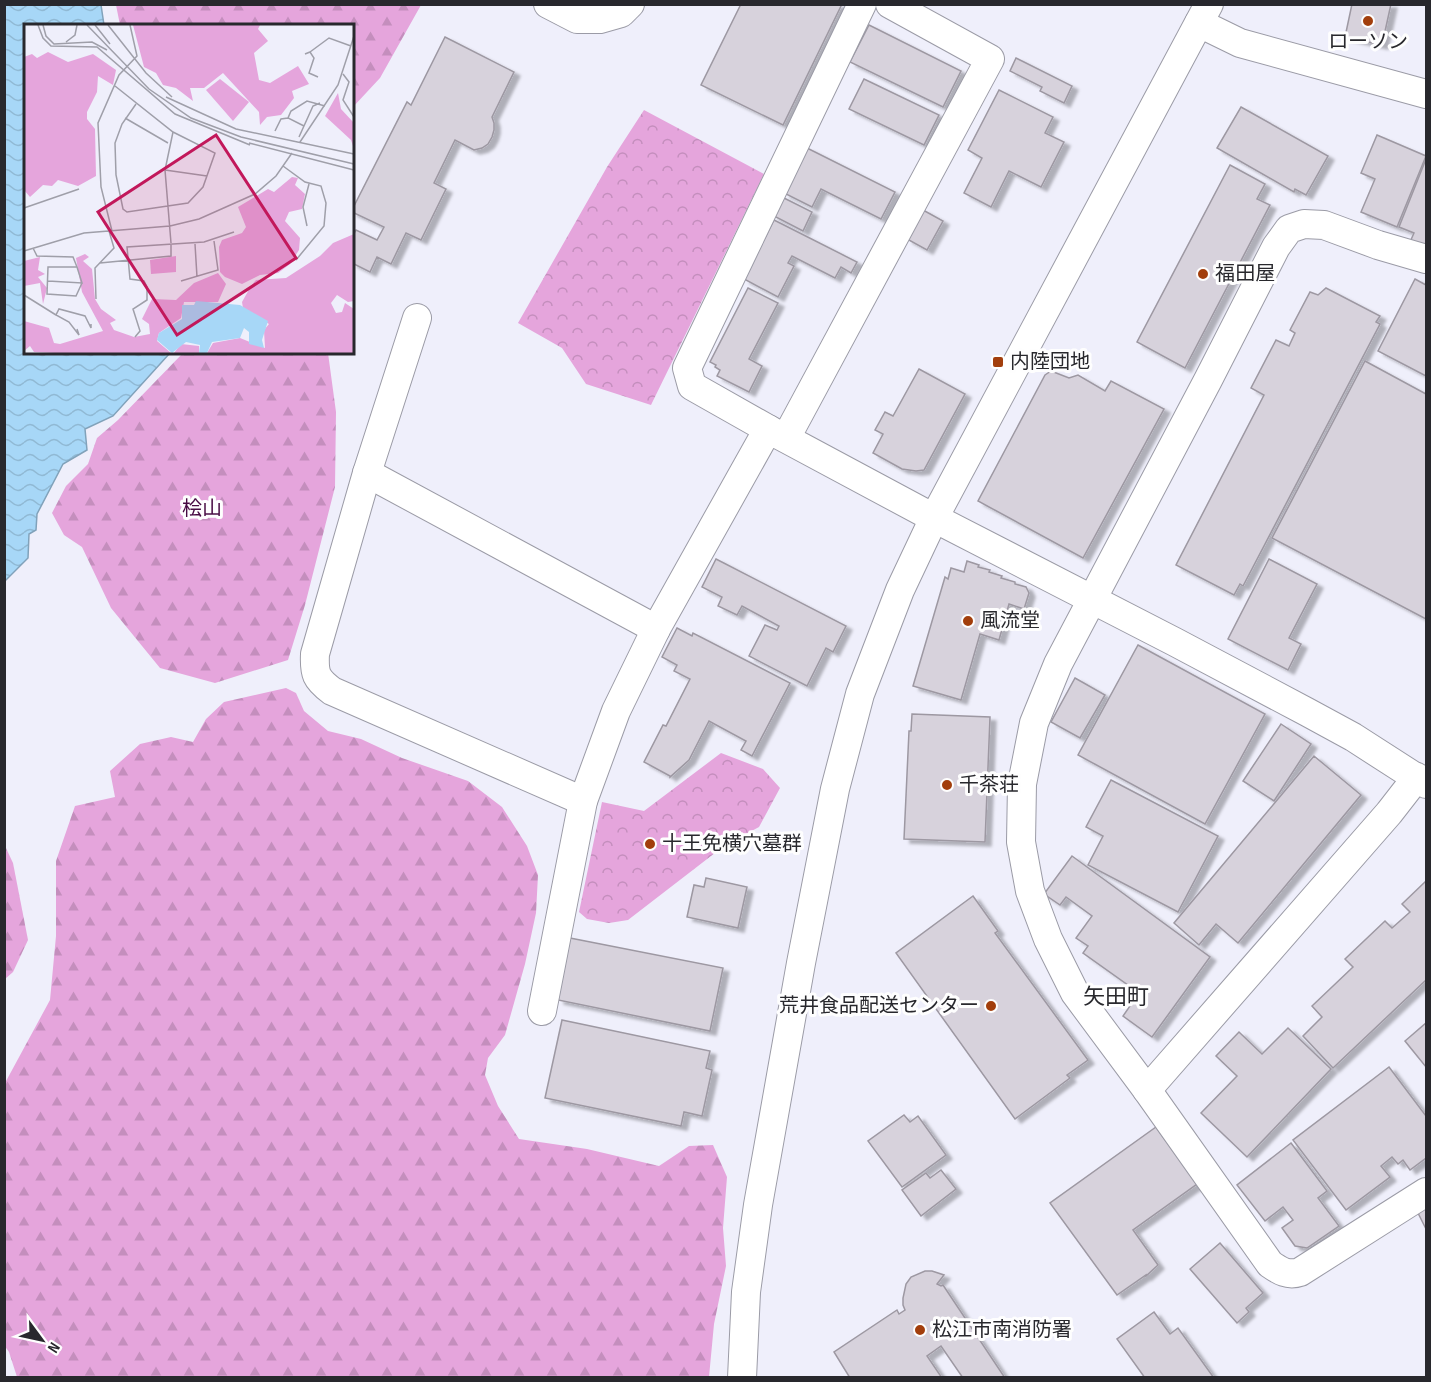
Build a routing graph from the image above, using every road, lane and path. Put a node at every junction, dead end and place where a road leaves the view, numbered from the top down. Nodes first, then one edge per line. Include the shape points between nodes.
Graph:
1 (548, 4) edge
2 (630, 4) edge
3 (862, 4) edge
4 (890, 4) edge
5 (1204, 14) edge
6 (1426, 94) edge
7 (1426, 259) edge
8 (417, 318) dead end
9 (777, 434) junction
10 (367, 473) junction
11 (934, 518) junction
12 (1092, 599) junction
13 (656, 629) junction
14 (1422, 781) edge
15 (583, 801) junction
16 (542, 1011) dead end
17 (1147, 1090) junction
18 (1426, 1192) edge
19 (741, 1377) edge

1 - 2 street via 577,19 600,19 621,13
3 - 9 street via 687,368 692,386
4 - 9 street via 990,59
5 - 6 street via 1240,42
5 - 11 street
7 - 12 street via 1324,225 1304,224 1289,229 1276,247
8 - 10 street
9 - 11 street
9 - 13 street
10 - 13 street
10 - 15 street via 315,654 316,677 332,691
11 - 12 street
11 - 19 street via 900,590 860,694 835,789 756,1215
12 - 14 street via 1334,727
12 - 17 street via 1058,664 1034,723 1022,784 1021,842 1030,891 1075,993
13 - 15 street via 616,711
14 - 17 street via 1389,813
15 - 16 street
17 - 18 street via 1270,1264 1286,1273 1300,1272

